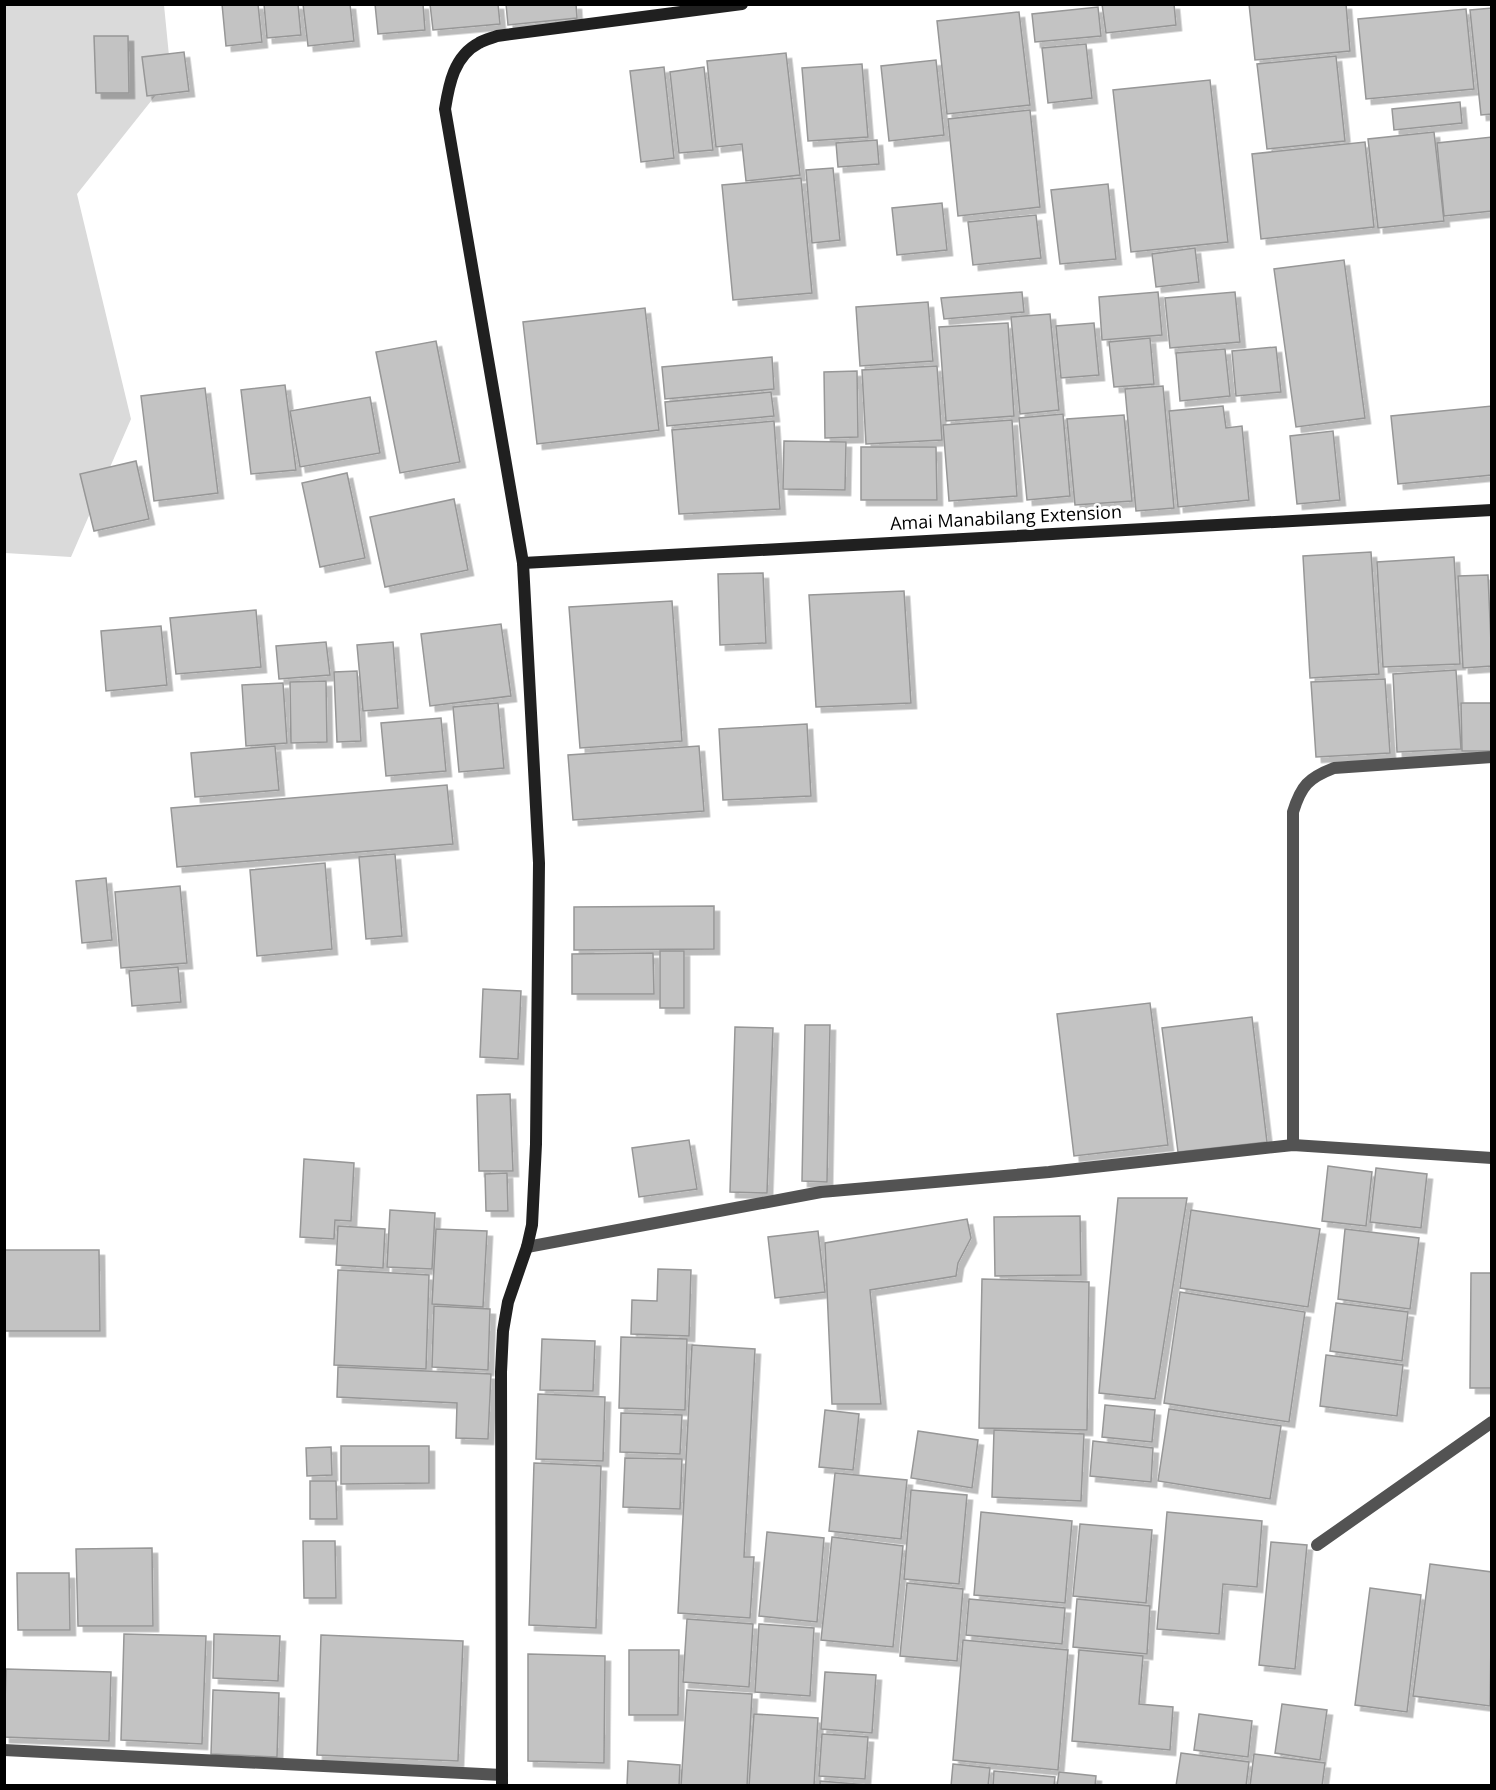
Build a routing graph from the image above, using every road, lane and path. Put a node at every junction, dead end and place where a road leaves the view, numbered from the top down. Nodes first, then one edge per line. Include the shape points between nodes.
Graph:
1 (742, 4) edge
2 (1491, 510) edge
3 (523, 563) junction
4 (1491, 757) edge
5 (1293, 1145) junction
6 (1491, 1158) edge
7 (527, 1248) junction
8 (1491, 1422) edge
9 (1317, 1545) dead end
10 (4, 1750) edge
11 (502, 1780) edge

1 - 3 main road via 497,36 479,43 462,57 450,81 445,109
2 - 3 main road, Amai Manabilang Extension
3 - 7 main road via 539,863 536,1144
4 - 5 street via 1334,768 1307,782 1298,795 1293,812
5 - 6 street
5 - 7 street via 821,1192
7 - 11 main road via 508,1302 503,1331
8 - 9 street
10 - 11 street

